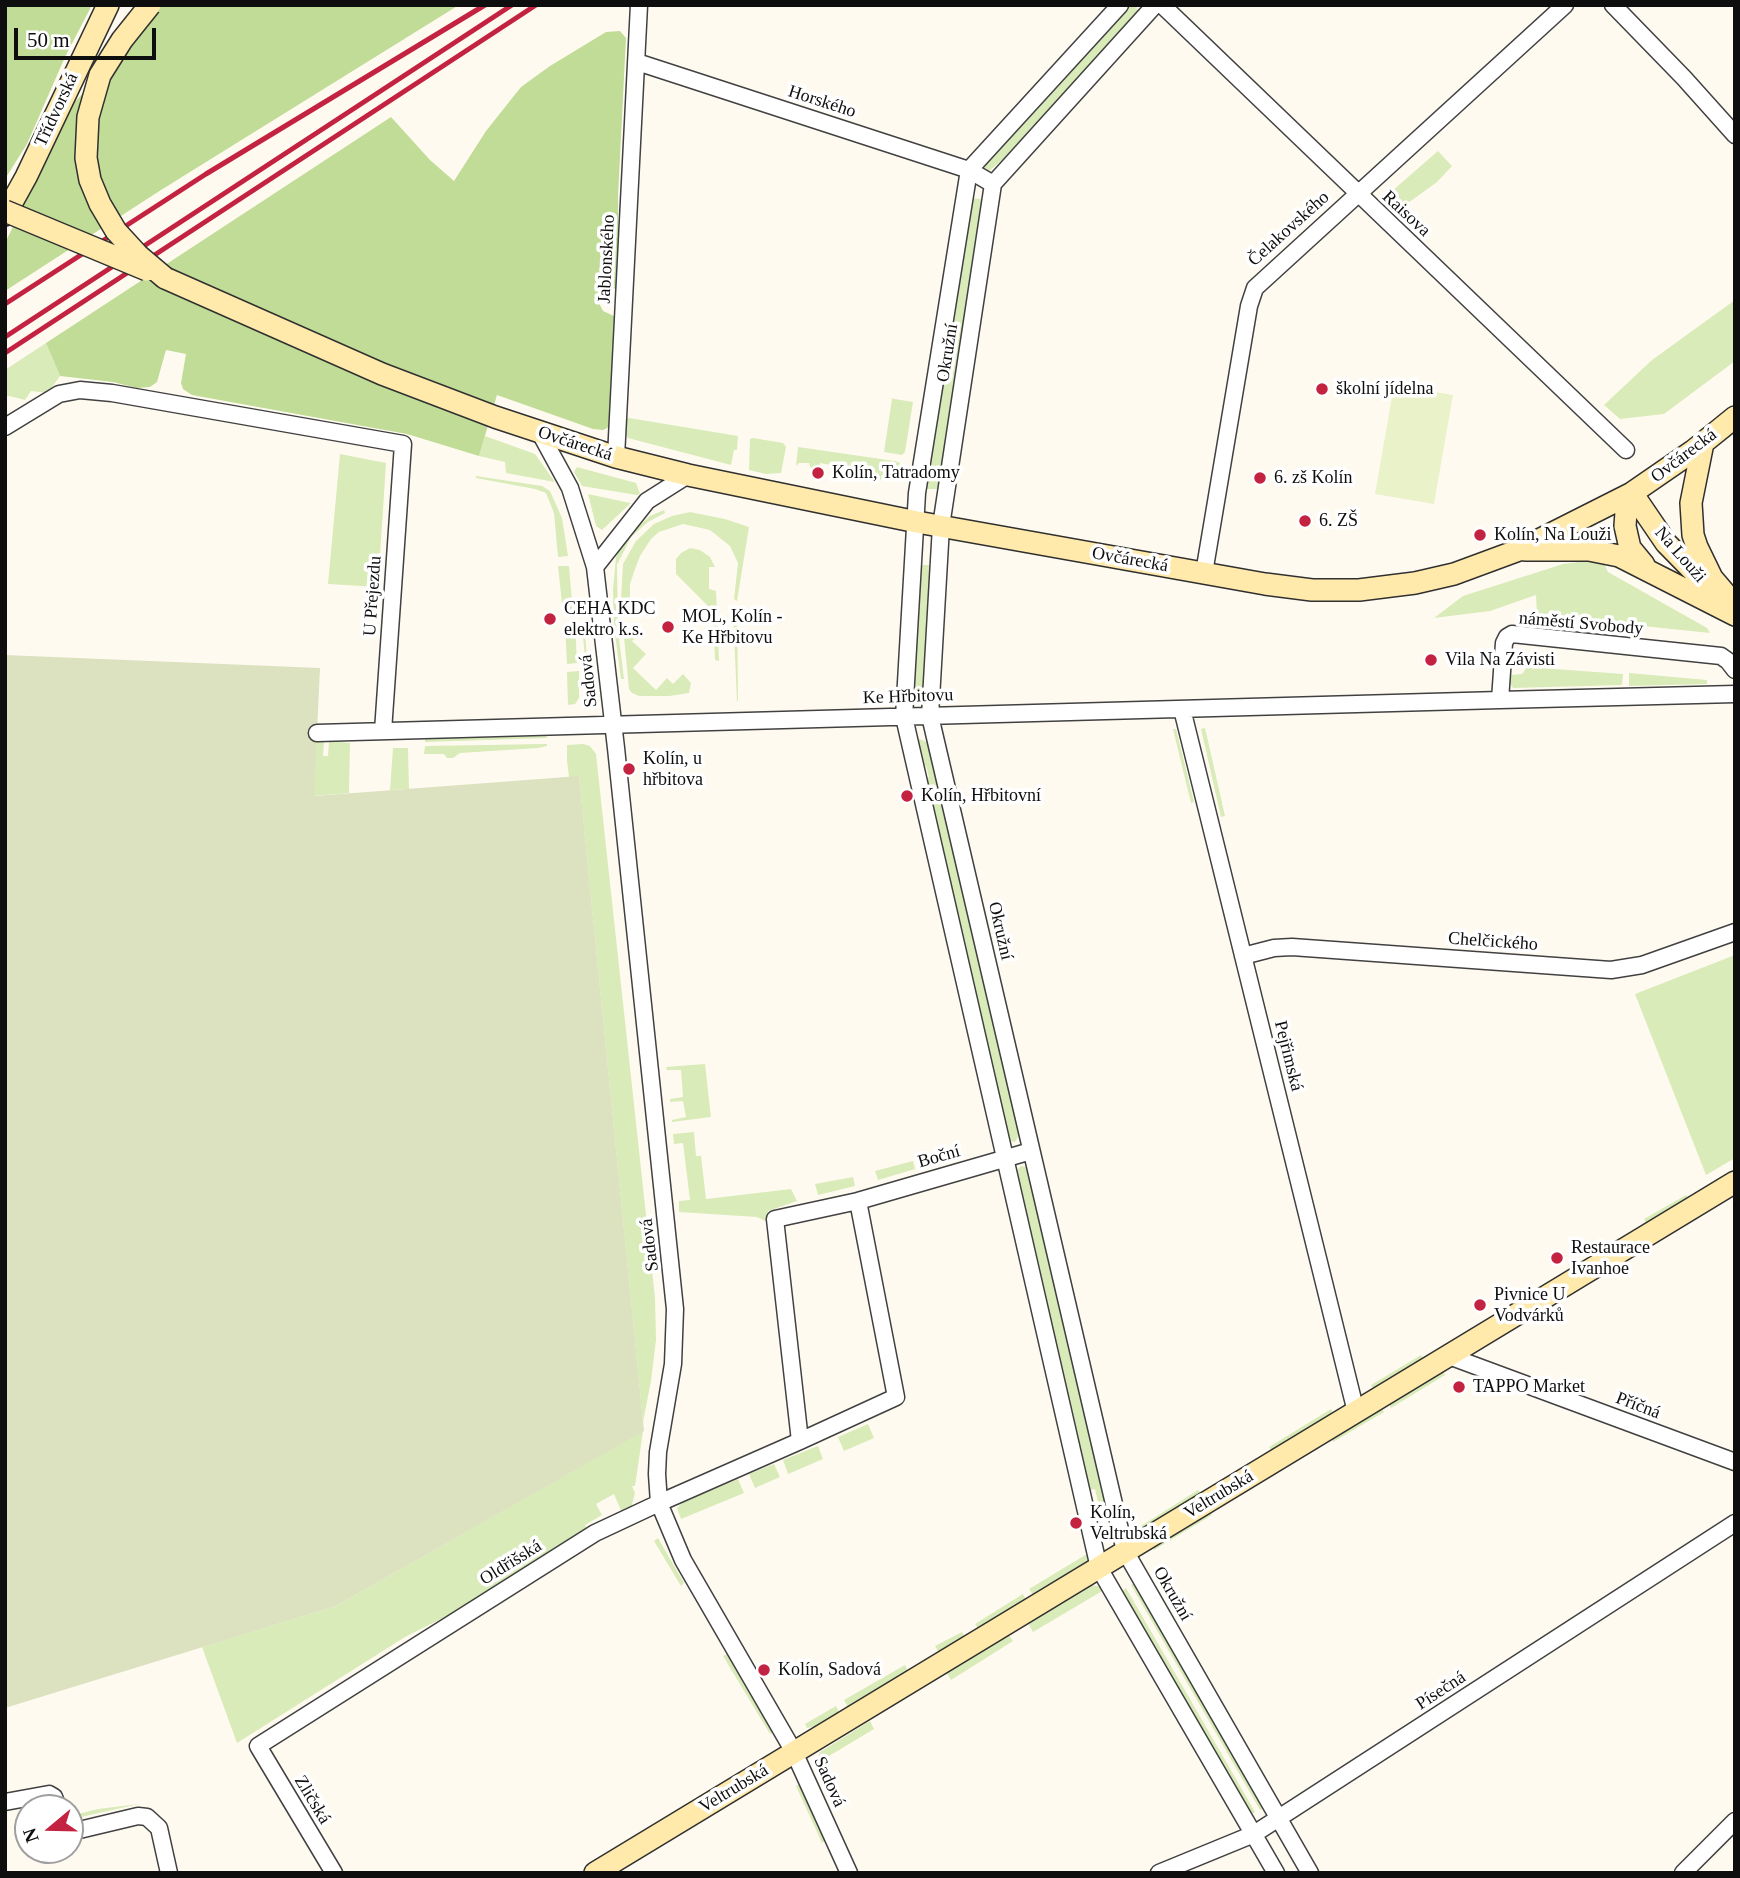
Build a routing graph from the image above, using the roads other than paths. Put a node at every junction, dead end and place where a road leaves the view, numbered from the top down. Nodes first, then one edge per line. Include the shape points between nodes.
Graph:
1 (108, 5) edge
2 (150, 5) edge
3 (639, 5) edge
4 (1120, 5) edge
5 (1155, 5) edge
6 (1162, 5) edge
7 (1565, 5) edge
8 (1613, 5) edge
9 (637, 62) junction
10 (1735, 135) edge
11 (969, 170) junction
12 (993, 184) junction
13 (1357, 194) junction
14 (7, 210) edge
15 (166, 278) junction
16 (1735, 417) edge
17 (5, 427) edge
18 (540, 433) junction
19 (1703, 443) junction
20 (1626, 450) dead end
21 (615, 457) junction
22 (688, 475) junction
23 (1632, 493) junction
24 (917, 522) junction
25 (941, 526) junction
26 (1519, 550) junction
27 (595, 567) junction
28 (1204, 573) junction
29 (1655, 573) junction
30 (1735, 608) edge
31 (1735, 615) edge
32 (1735, 670) edge
33 (1735, 694) edge
34 (1500, 700) junction
35 (1182, 709) junction
36 (930, 716) junction
37 (904, 717) junction
38 (613, 725) junction
39 (383, 731) junction
40 (317, 733) dead end
41 (1735, 932) edge
42 (1243, 956) junction
43 (1031, 1151) junction
44 (1005, 1158) junction
45 (1735, 1182) edge
46 (858, 1201) junction
47 (1449, 1356) junction
48 (1356, 1412) junction
49 (800, 1441) junction
50 (1735, 1462) edge
51 (659, 1503) junction
52 (1735, 1522) edge
53 (1125, 1552) junction
54 (1099, 1567) junction
55 (258, 1746) joint
56 (794, 1752) junction
57 (1279, 1819) junction
58 (1735, 1821) edge
59 (84, 1829) edge
60 (1254, 1835) junction
61 (169, 1873) edge
62 (334, 1873) edge
63 (595, 1873) edge
64 (849, 1873) edge
65 (1158, 1873) edge
66 (1276, 1873) edge
67 (1310, 1873) edge
68 (1683, 1873) edge

1 - 14 main road, Třídvorská
2 - 15 main road, bridge via 100,75 88,117 86,158 90,180 116,231
3 - 9 street, Jablonského
4 - 11 street
5 - 12 street
6 - 13 street, Raisova
7 - 13 street, Čelakovského
8 - 10 street
9 - 11 street, Horského
9 - 21 street, Jablonského
11 - 12 street, Horského
11 - 24 street, Okružní via 917,494
12 - 25 street, Okružní
13 - 20 street, Raisova
13 - 28 street, Čelakovského via 1262,280 1251,296
14 - 15 main road, bridge
15 - 18 main road, Ovčárecká via 332,353
16 - 19 main road, Ovčárecká
17 - 39 street, U Přejezdu via 59,394 80,390 403,444
18 - 21 main road, Ovčárecká
18 - 27 street, Sadová via 570,488
19 - 23 main road, Ovčárecká
19 - 30 main road via 1691,503 1693,535 1712,578
21 - 22 main road, Ovčárecká
22 - 24 main road, Ovčárecká
22 - 27 street via 647,501
23 - 26 main road, Ovčárecká
23 - 29 main road via 1626,512 1627,537 1635,556
23 - 30 main road, Na Louži via 1682,562
24 - 25 main road, Ovčárecká
24 - 37 street, Okružní
25 - 28 main road, Ovčárecká
25 - 36 street, Okružní
26 - 28 main road, Ovčárecká via 1438,578 1359,590 1289,587
26 - 29 main road via 1605,552
27 - 38 street, Sadová
29 - 31 main road
32 - 34 street, náměstí Svobody via 1721,656 1517,634 1504,643
33 - 34 street
34 - 35 street, Ke Hřbitovu
35 - 36 street, Ke Hřbitovu
35 - 42 street, Pejřimská
36 - 37 street, Ke Hřbitovu
36 - 43 street, Okružní
37 - 38 street, Ke Hřbitovu
37 - 44 street, Okružní
38 - 39 street, Ke Hřbitovu
38 - 51 street, Sadová via 676,1309 673,1364 658,1452
39 - 40 street, Ke Hřbitovu
41 - 42 street, Chelčického via 1642,965 1611,970 1292,947
42 - 48 street, Pejřimská
43 - 44 street, Boční
43 - 53 street, Okružní
44 - 46 street, Boční
44 - 54 street, Okružní
45 - 47 main road, Veltrubská
46 - 49 street, Oldřišská via 897,1397
46 - 49 street via 775,1219
47 - 48 main road, Veltrubská
47 - 50 street, Příčná
48 - 53 main road, Veltrubská
49 - 51 street, Oldřišská
51 - 55 street, Oldřišská via 595,1533
51 - 56 street, Sadová via 682,1560
52 - 57 street, Písečná
53 - 54 main road, Veltrubská
53 - 57 street, Okružní
54 - 56 main road, Veltrubská
54 - 60 street, Okružní
55 - 62 street, Zličská
56 - 63 main road, Veltrubská
56 - 64 street, Sadová
57 - 60 street, Písečná
57 - 67 street, Okružní
58 - 68 street
59 - 61 street via 147,1817 159,1828
60 - 65 street, Písečná
60 - 66 street, Okružní

